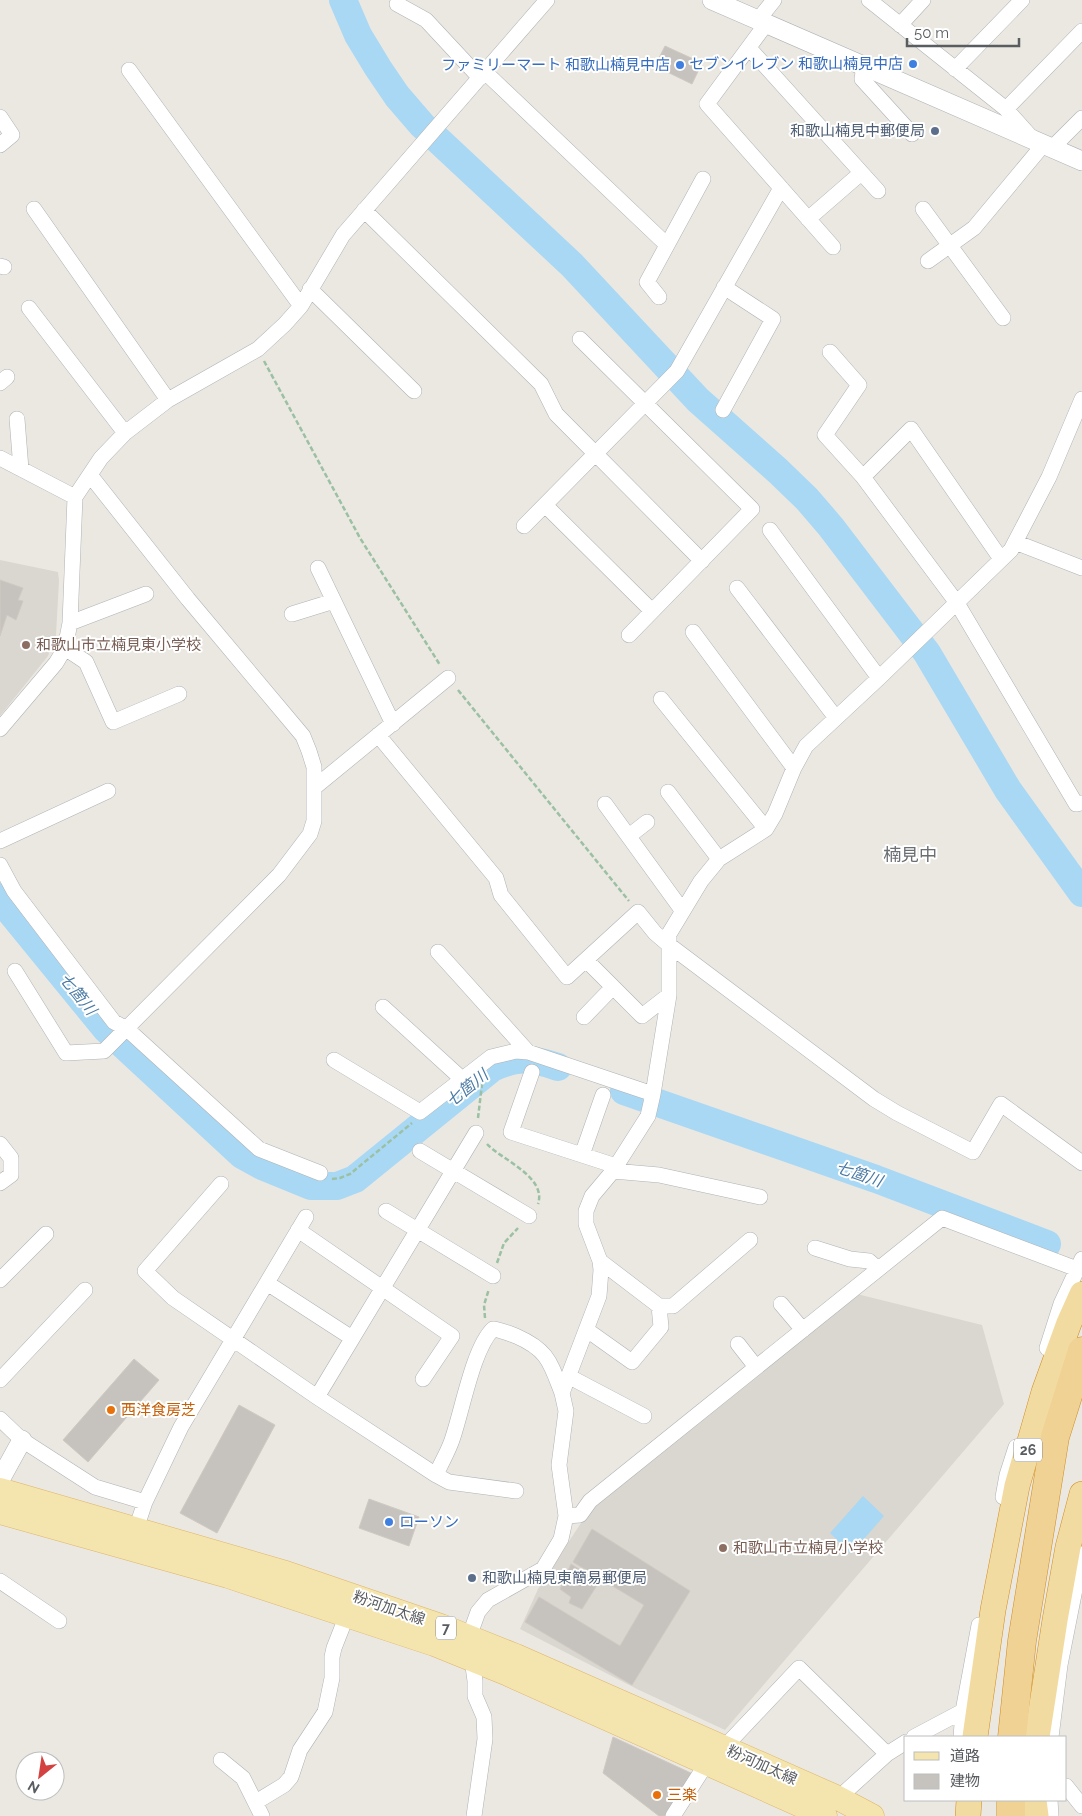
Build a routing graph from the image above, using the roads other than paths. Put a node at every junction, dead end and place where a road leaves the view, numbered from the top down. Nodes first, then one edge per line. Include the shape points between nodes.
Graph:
1 (547, 0) edge
2 (712, 0) edge
3 (774, 0) edge
4 (869, 0) edge
5 (923, 0) edge
6 (1022, 0) edge
7 (397, 4) dead end
8 (762, 22) junction
9 (900, 24) junction
10 (1082, 31) edge
11 (749, 48) junction
12 (864, 66) junction
13 (955, 68) junction
14 (129, 70) dead end
15 (482, 75) junction
16 (1006, 110) junction
17 (0, 117) edge
18 (1082, 118) edge
19 (912, 134) dead end
20 (1044, 144) junction
21 (0, 145) edge
22 (1082, 161) edge
23 (861, 173) junction
24 (703, 179) dead end
25 (781, 188) junction
26 (878, 191) dead end
27 (34, 209) dead end
28 (923, 209) dead end
29 (364, 210) junction
30 (808, 219) junction
31 (667, 245) junction
32 (950, 245) junction
33 (833, 247) dead end
34 (928, 261) dead end
35 (724, 288) junction
36 (310, 289) junction
37 (659, 297) dead end
38 (300, 306) junction
39 (29, 308) dead end
40 (1003, 318) dead end
41 (580, 339) dead end
42 (830, 352) dead end
43 (414, 391) dead end
44 (1082, 399) edge
45 (168, 400) junction
46 (645, 404) junction
47 (723, 410) dead end
48 (17, 419) dead end
49 (125, 433) junction
50 (596, 453) junction
51 (0, 458) edge
52 (21, 469) junction
53 (90, 475) junction
54 (863, 477) junction
55 (75, 496) junction
56 (545, 505) junction
57 (524, 526) dead end
58 (770, 530) dead end
59 (1015, 542) junction
60 (1001, 559) junction
61 (702, 560) junction
62 (318, 568) dead end
63 (1082, 568) edge
64 (737, 588) dead end
65 (146, 594) dead end
66 (334, 601) junction
67 (957, 602) junction
68 (652, 612) junction
69 (292, 614) dead end
70 (70, 623) junction
71 (693, 632) dead end
72 (629, 635) dead end
73 (65, 648) junction
74 (448, 678) road end
75 (879, 678) junction
76 (179, 694) dead end
77 (661, 699) dead end
78 (836, 718) junction
79 (392, 724) junction
80 (0, 729) edge
81 (378, 736) junction
82 (794, 768) junction
83 (315, 787) junction
84 (108, 791) dead end
85 (668, 792) dead end
86 (1082, 803) edge
87 (605, 804) dead end
88 (647, 822) dead end
89 (766, 829) junction
90 (629, 836) junction
91 (0, 841) edge
92 (719, 859) junction
93 (0, 865) edge
94 (682, 910) junction
95 (669, 946) junction
96 (438, 952) dead end
97 (586, 960) junction
98 (15, 970) dead end
99 (613, 987) junction
100 (669, 994) junction
101 (383, 1007) dead end
102 (584, 1017) dead end
103 (120, 1037) junction
104 (528, 1052) junction
105 (334, 1060) dead end
106 (532, 1072) dead end
107 (462, 1079) junction
108 (603, 1095) dead end
109 (652, 1100) junction
110 (476, 1133) dead end
111 (0, 1144) edge
112 (420, 1151) dead end
113 (582, 1155) junction
114 (1082, 1163) edge
115 (614, 1169) junction
116 (453, 1171) junction
117 (324, 1176) road end
118 (0, 1183) edge
119 (222, 1184) dead end
120 (760, 1197) dead end
121 (386, 1211) dead end
122 (529, 1216) dead end
123 (418, 1230) junction
124 (46, 1234) dead end
125 (750, 1240) dead end
126 (815, 1248) dead end
127 (600, 1261) junction
128 (1080, 1264) edge
129 (878, 1269) junction
130 (493, 1276) dead end
131 (0, 1280) edge
132 (267, 1283) junction
133 (383, 1287) junction
134 (85, 1290) dead end
135 (1082, 1294) edge
136 (781, 1304) dead end
137 (659, 1306) junction
138 (587, 1330) junction
139 (803, 1330) junction
140 (352, 1338) junction
141 (234, 1339) junction
142 (738, 1344) dead end
143 (1082, 1351) edge
144 (756, 1367) junction
145 (568, 1376) junction
146 (423, 1379) dead end
147 (0, 1380) edge
148 (562, 1393) junction
149 (317, 1397) junction
150 (1082, 1397) edge
151 (644, 1416) dead end
152 (0, 1419) edge
153 (22, 1440) junction
154 (436, 1475) junction
155 (0, 1480) edge
156 (0, 1490) edge
157 (516, 1491) dead end
158 (1082, 1494) edge
159 (145, 1502) junction
160 (0, 1512) edge
161 (566, 1516) junction
162 (136, 1529) junction
163 (1082, 1554) edge
164 (1032, 1571) junction
165 (0, 1581) edge
166 (347, 1615) junction
167 (59, 1621) dead end
168 (471, 1649) junction
169 (963, 1711) junction
170 (916, 1736) edge
171 (961, 1736) edge
172 (975, 1736) edge
173 (1012, 1736) edge
174 (1037, 1736) edge
175 (1051, 1736) edge
176 (904, 1743) edge
177 (888, 1754) junction
178 (717, 1756) junction
179 (221, 1760) dead end
180 (1067, 1787) edge
181 (959, 1801) edge
182 (969, 1801) edge
183 (1011, 1801) edge
184 (1034, 1801) edge
185 (1050, 1801) edge
186 (1082, 1806) edge
187 (259, 1809) edge
188 (826, 1811) edge
189 (474, 1816) edge
190 (672, 1816) edge
191 (872, 1816) edge
192 (963, 1816) edge
193 (968, 1816) edge
194 (1011, 1816) edge
195 (1036, 1816) edge
196 (1051, 1816) edge

1 - 15 street
2 - 8 street
3 - 8 street
4 - 9 street
5 - 9 street
6 - 13 street
7 - 15 street via 426,20
8 - 11 street
8 - 12 street
9 - 13 street
10 - 16 street
11 - 23 street
11 - 25 street via 707,104
12 - 19 street via 862,79
12 - 20 street
13 - 16 street
14 - 38 street
15 - 29 street
15 - 31 street
16 - 20 street
17 - 21 street via 12,135
18 - 20 street
20 - 22 street
20 - 32 street via 974,228
23 - 26 street
23 - 30 street
24 - 31 street
25 - 30 street
25 - 35 street
27 - 45 street
28 - 32 street
29 - 36 street via 343,235
29 - 50 street via 541,384 556,414
30 - 33 street
31 - 37 street via 647,282
32 - 34 street
32 - 40 street
35 - 46 street via 673,376
35 - 47 street via 774,319
36 - 38 street
36 - 43 street
38 - 45 street via 258,349
39 - 49 street
41 - 46 street
42 - 54 street via 859,386 824,435
44 - 59 street via 1049,477
45 - 49 street
46 - 50 street
46 - 61 street via 752,509
48 - 52 street
49 - 53 street
50 - 56 street
50 - 61 street
51 - 52 street
52 - 55 street
53 - 55 street
53 - 83 street via 303,736 314,767
54 - 60 street via 911,429
54 - 67 street
55 - 70 street
56 - 57 street
56 - 68 street
58 - 75 street
59 - 60 street
59 - 63 street
60 - 67 street
61 - 68 street
62 - 66 street
64 - 78 street
65 - 70 street
66 - 69 street
66 - 79 street
67 - 75 street
67 - 86 street via 1076,804
68 - 72 street
70 - 73 street
71 - 82 street
73 - 76 street via 86,662 113,722
73 - 80 street
74 - 79 street
75 - 78 street
77 - 89 street
78 - 82 street via 806,746
79 - 81 street
81 - 83 street
81 - 97 street via 496,878 501,894 568,977
82 - 89 street
83 - 103 street via 314,821 310,834 279,876
84 - 91 street
85 - 92 street
87 - 90 street
88 - 90 street
89 - 92 street
90 - 94 street
92 - 94 street
93 - 103 street via 14,891 114,1022
94 - 95 street via 669,934
95 - 97 street via 638,912
95 - 100 street
95 - 114 street via 897,1113 973,1152 1000,1104
96 - 104 street
97 - 99 street
98 - 103 street via 66,1053 104,1051
99 - 100 street via 642,1016
99 - 102 street
100 - 109 street
101 - 107 street
103 - 117 street via 258,1149
104 - 107 street via 516,1051 491,1057
104 - 109 street
105 - 107 street via 420,1112
106 - 113 street via 511,1132
108 - 113 street
109 - 115 street via 648,1116
110 - 116 street
111 - 118 street via 11,1158 11,1175
112 - 116 street
113 - 115 street
115 - 120 street via 659,1175
115 - 127 street via 592,1196 586,1211 586,1224
116 - 122 street
116 - 123 street
119 - 141 street via 145,1270 173,1298
121 - 123 street
123 - 130 street
123 - 133 street
124 - 131 street
125 - 137 street via 673,1306
126 - 129 street via 850,1259 869,1261
127 - 137 street
127 - 138 street via 599,1296
128 - 129 street via 942,1218
128 - 169 street via 1062,1304 1007,1475
129 - 139 street
132 - 133 street via 302,1224
132 - 140 street
132 - 141 street
133 - 140 street
133 - 146 street via 452,1336
134 - 147 street
135 - 172 highway, 26 via 1044,1392 1017,1486 993,1610
136 - 139 street
137 - 138 street via 661,1327 632,1362
138 - 145 street
139 - 144 street
140 - 149 street
141 - 149 street
141 - 159 street via 181,1428
142 - 144 street
143 - 164 highway, 26 via 1055,1437
144 - 161 street via 590,1501 580,1515
145 - 148 street
145 - 151 street
148 - 154 street via 542,1351 530,1342 493,1329 478,1354 452,1442
148 - 161 street via 566,1411 559,1464
149 - 154 street
150 - 164 highway, 26
152 - 153 street
153 - 155 street
153 - 159 street via 95,1487
154 - 157 street via 449,1482
156 - 162 main road, 粉河加太線 / 7
158 - 174 highway via 1054,1620
159 - 162 street
160 - 166 main road, 粉河加太線 / 7 via 228,1576
161 - 168 street via 561,1539 543,1569 488,1600 478,1612
162 - 168 main road, 粉河加太線 / 7 via 286,1573 441,1626
163 - 175 street via 1060,1665
164 - 173 highway, 26
165 - 167 street
166 - 168 main road, 粉河加太線 / 7 via 434,1644
166 - 187 street via 334,1648 325,1712 300,1750 291,1777
168 - 178 main road, 粉河加太線 / 7 via 508,1674
168 - 189 street via 475,1696 484,1717 485,1739
169 - 170 street
169 - 171 street
176 - 177 street
177 - 178 street via 799,1668
177 - 188 street
178 - 188 main road, 粉河加太線 / 7
178 - 190 street via 701,1772
179 - 187 street via 243,1778
180 - 186 street
181 - 192 street
182 - 193 highway
183 - 194 highway
184 - 195 highway
185 - 196 street
188 - 191 main road, 粉河加太線 / 7

